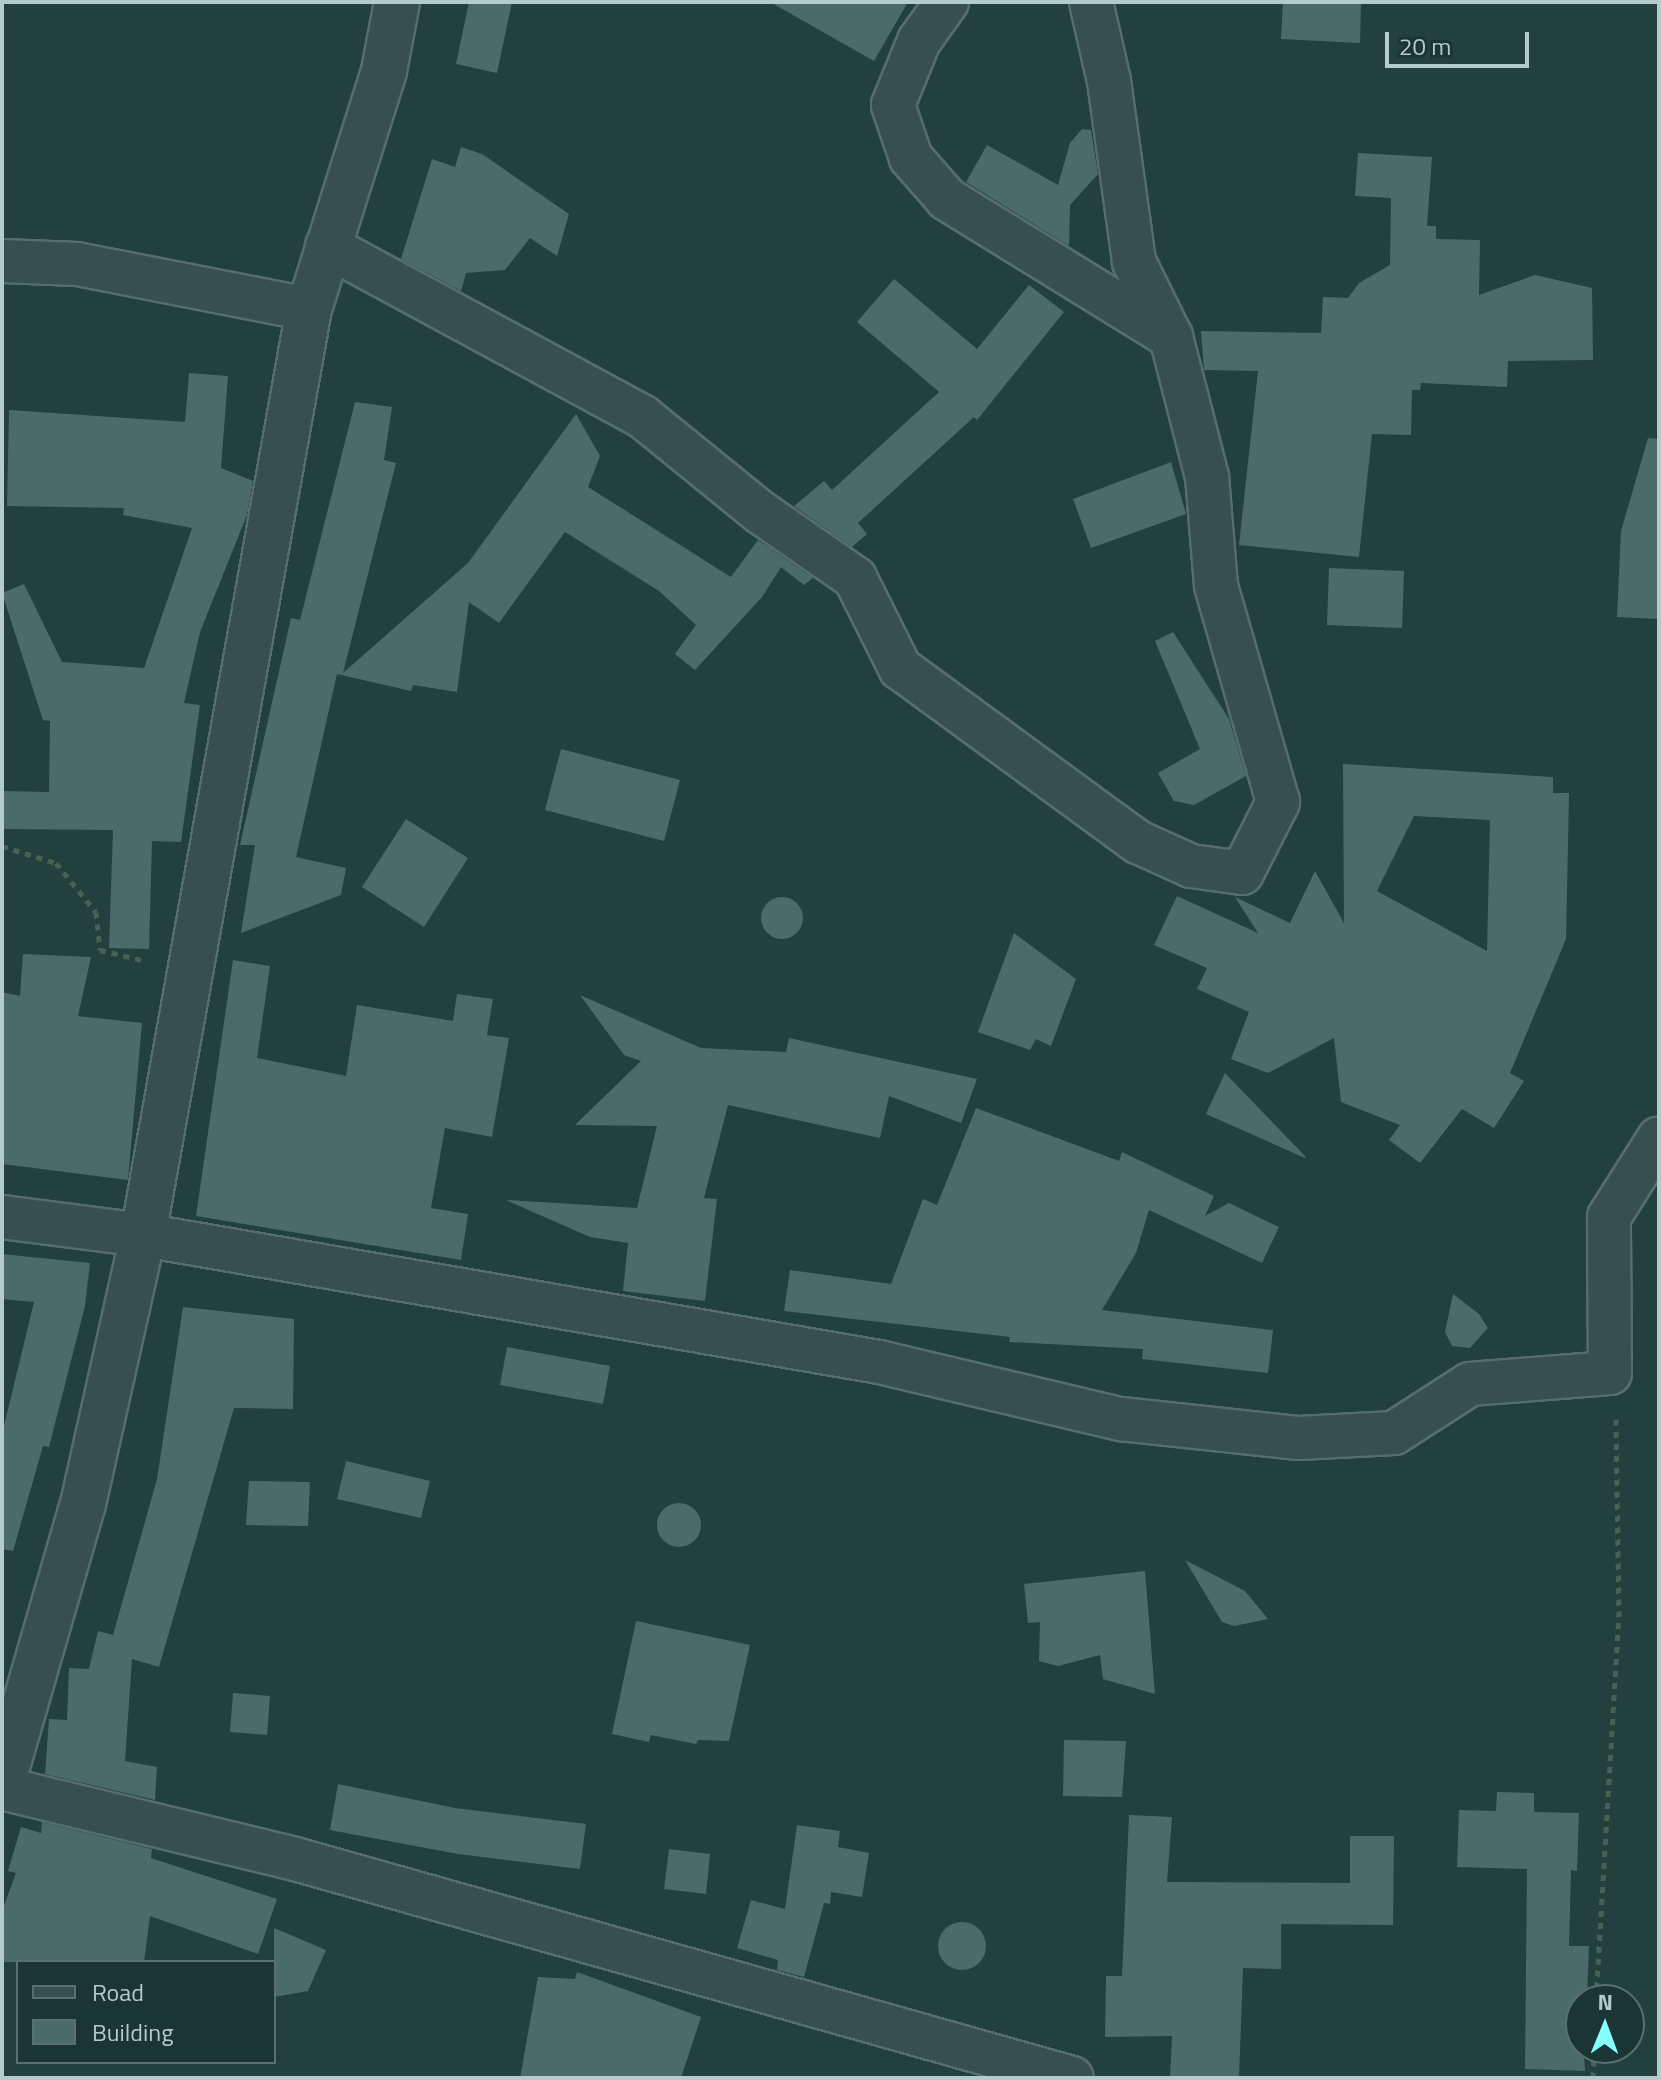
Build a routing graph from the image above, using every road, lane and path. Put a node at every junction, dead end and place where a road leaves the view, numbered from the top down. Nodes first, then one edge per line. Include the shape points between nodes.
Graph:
1 (397, 2) edge
2 (947, 2) edge
3 (1091, 2) edge
4 (327, 246) junction
5 (2, 261) edge
6 (309, 309) junction
7 (1171, 337) junction
8 (2, 846) edge
9 (190, 970) junction
10 (1659, 1138) edge
11 (2, 1217) edge
12 (143, 1235) junction
13 (1610, 1373) junction
14 (2, 1786) edge
15 (1597, 1984) edge
16 (1072, 2078) edge

1 - 4 street via 384,71
2 - 7 street via 919,41 893,105 911,158 947,199
3 - 7 street via 1109,81 1134,262
4 - 6 street
4 - 7 street via 643,417 760,512 855,578 900,668 1138,842 1191,866 1242,873 1278,802 1216,586 1207,477
5 - 6 street via 77,264
6 - 9 street
8 - 9 path via 56,863 96,912 100,950
9 - 12 street
10 - 13 street via 1609,1217
11 - 12 street
12 - 13 street via 879,1362 1121,1419 1299,1438 1394,1433 1470,1384
12 - 14 street via 83,1504
13 - 15 path via 1620,1441 1619,1617
14 - 16 street via 295,1859

